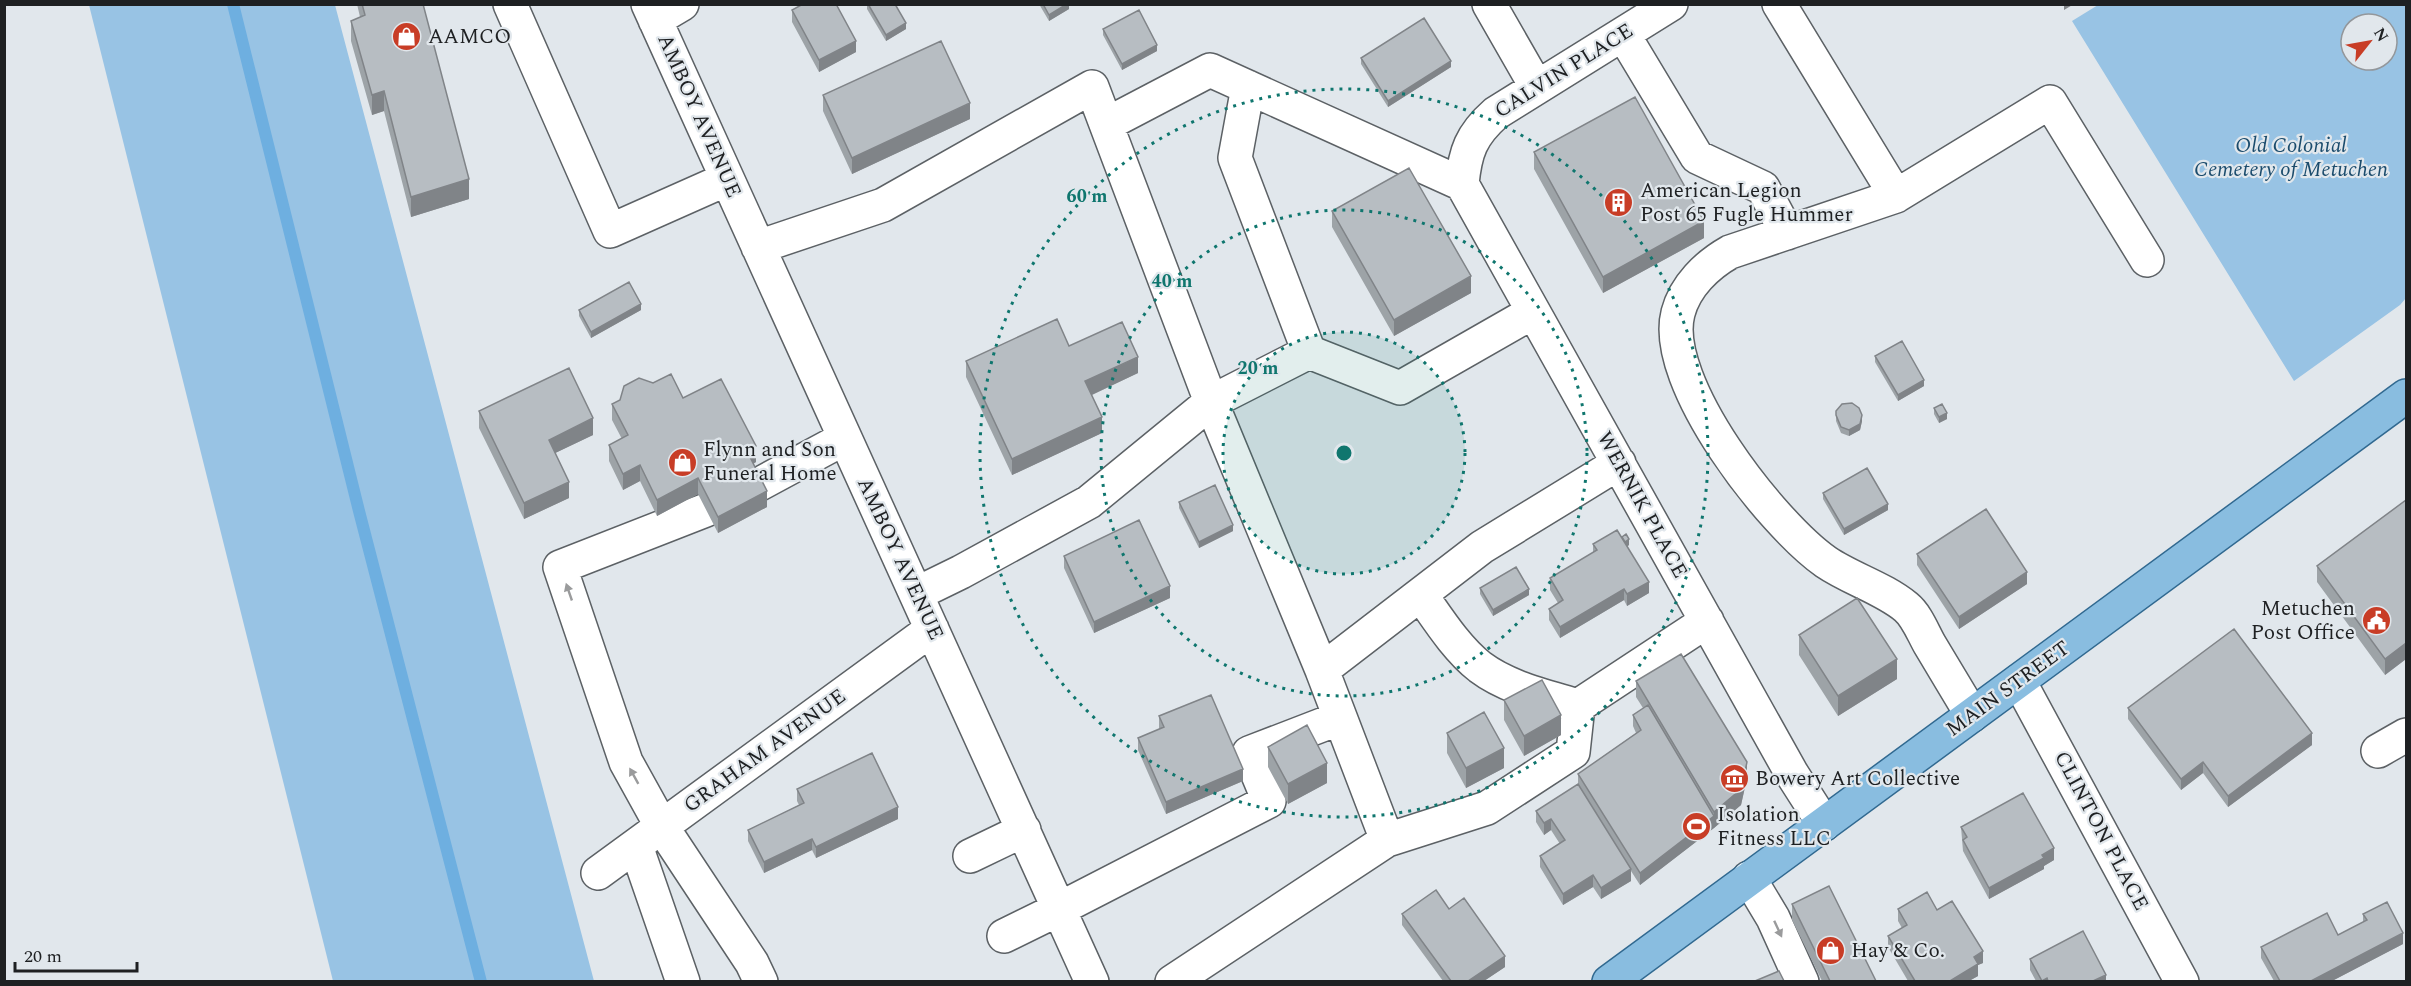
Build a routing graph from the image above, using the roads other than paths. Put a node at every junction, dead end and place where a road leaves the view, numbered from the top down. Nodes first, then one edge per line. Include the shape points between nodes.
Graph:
1 (510, 4) edge
2 (1489, 4) edge
3 (1671, 4) edge
4 (1779, 4) edge
5 (662, 10) edge
6 (1623, 34) junction
7 (1248, 87) junction
8 (1536, 87) junction
9 (1107, 124) junction
10 (727, 179) junction
11 (1462, 184) junction
12 (1896, 196) junction
13 (1787, 233) junction
14 (758, 247) junction
15 (2147, 260) dead end
16 (1533, 312) junction
17 (1310, 352) junction
18 (2406, 396) edge
19 (1211, 402) junction
20 (845, 438) junction
21 (1619, 463) junction
22 (756, 486) edge
23 (706, 510) edge
24 (916, 594) junction
25 (1421, 595) junction
26 (1707, 621) junction
27 (932, 629) junction
28 (1322, 670) junction
29 (2019, 681) junction
30 (1578, 706) junction
31 (1972, 715) junction
32 (1340, 718) junction
33 (2406, 735) edge
34 (2378, 751) dead end
35 (1824, 824) junction
36 (1024, 830) junction
37 (649, 836) junction
38 (1387, 840) junction
39 (970, 856) dead end
40 (598, 873) dead end
41 (1749, 878) junction
42 (1059, 909) junction
43 (1004, 936) dead end
44 (683, 981) edge
45 (761, 981) edge
46 (1092, 981) edge
47 (1172, 981) edge
48 (1609, 981) edge
49 (1802, 981) edge
50 (2182, 981) edge

1 - 10 street via 610,231
2 - 8 street
3 - 6 street, CALVIN PLACE
4 - 12 street
5 - 10 street, AMBOY AVENUE
6 - 8 street, CALVIN PLACE
6 - 13 street via 1697,157 1763,188
7 - 9 street via 1210,70
7 - 11 street
7 - 17 street via 1235,158
8 - 11 street, CALVIN PLACE via 1483,124 1470,143
9 - 14 street via 1092,87 883,205
9 - 19 street
10 - 14 street, AMBOY AVENUE
11 - 16 street, WERNIK PLACE
12 - 13 street
12 - 15 street via 2050,102
13 - 31 street via 1730,252 1712,262 1699,276 1678,313 1681,364 1706,416 1750,485 1826,562 1907,608
14 - 20 street, AMBOY AVENUE
16 - 17 street via 1400,388
16 - 21 street, WERNIK PLACE
17 - 19 street
18 - 29 main road, MAIN STREET
19 - 24 street via 1089,502
19 - 28 street
20 - 22 street
20 - 24 street, AMBOY AVENUE
21 - 25 street via 1482,547
21 - 26 street, WERNIK PLACE
37 -> 23 street via 560,567
24 - 27 street, AMBOY AVENUE
25 - 28 street
25 - 30 street via 1480,666 1510,684
26 - 30 street
26 - 35 street, WERNIK PLACE
27 - 36 street, AMBOY AVENUE
27 - 37 street, GRAHAM AVENUE
28 - 32 street
29 - 31 main road, MAIN STREET
29 - 50 street, CLINTON PLACE
30 - 38 street via 1573,752 1487,808
31 - 35 main road, MAIN STREET
32 - 38 street
32 - 42 street via 1249,753 1269,801
33 - 34 street
35 - 41 main road, MAIN STREET
36 - 39 street
36 - 42 street, AMBOY AVENUE
37 - 40 street, GRAHAM AVENUE
37 - 44 street
37 - 45 street via 752,963
38 - 47 street
41 - 48 main road, MAIN STREET
41 -> 49 street via 1773,918
42 - 43 street
42 - 46 street, AMBOY AVENUE

